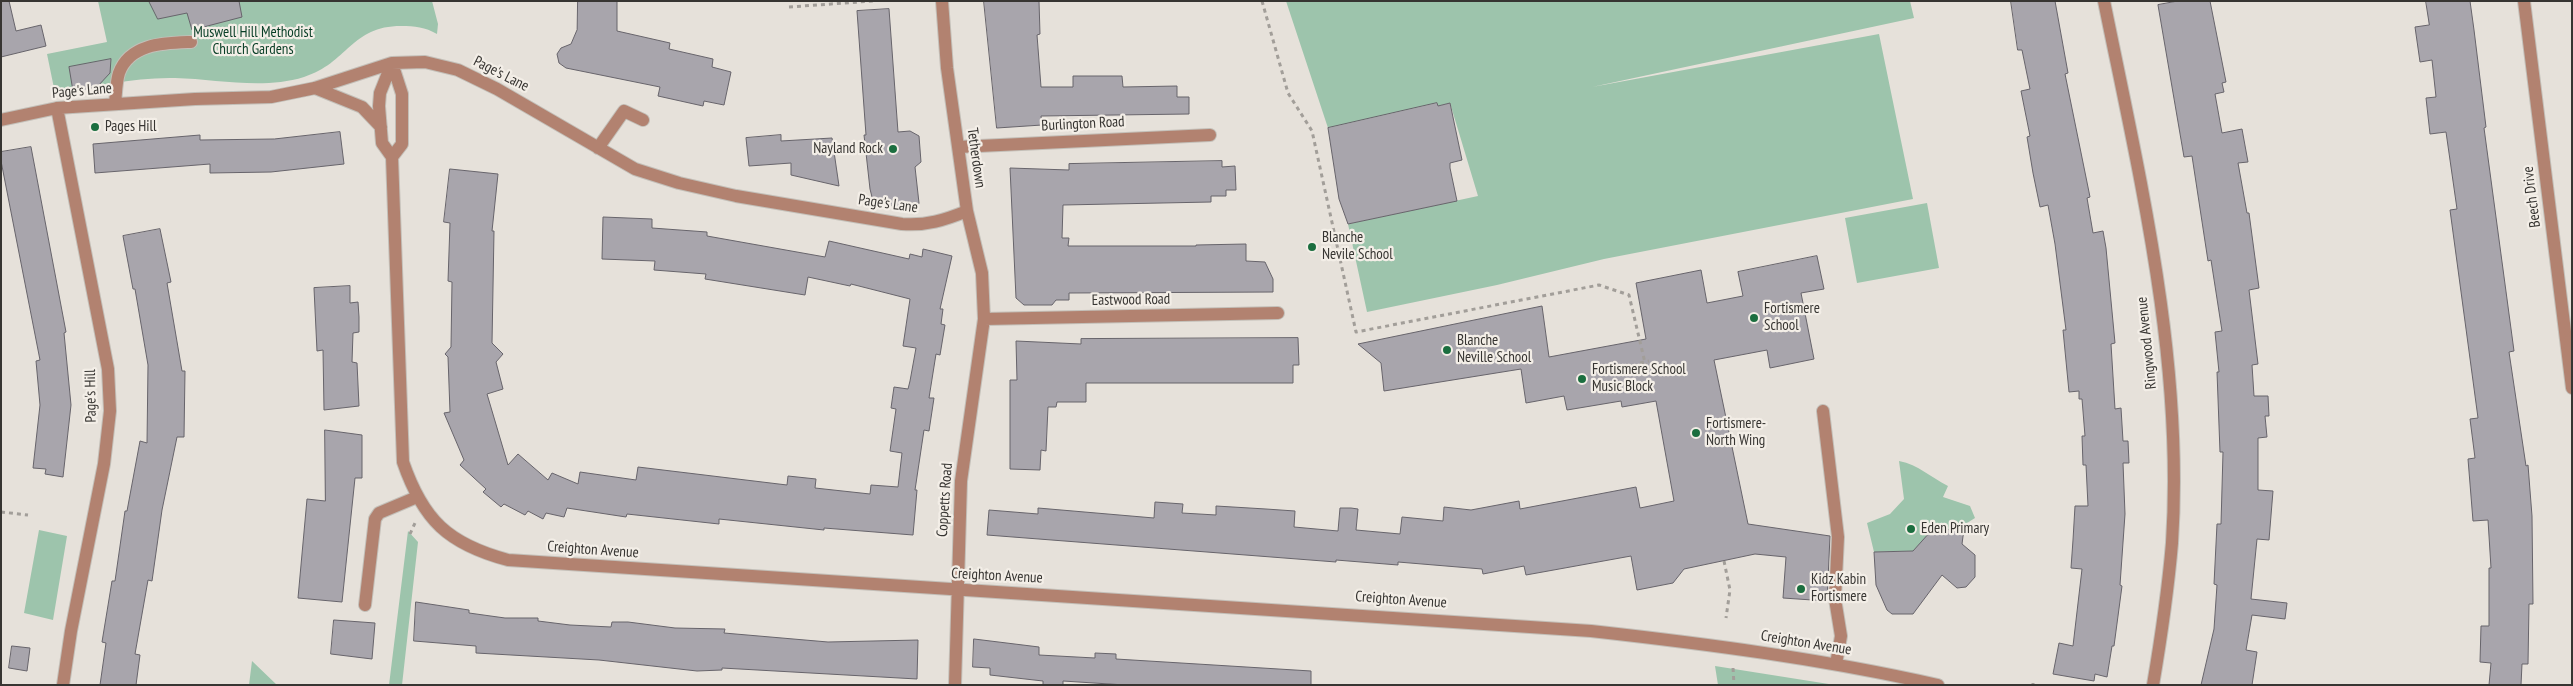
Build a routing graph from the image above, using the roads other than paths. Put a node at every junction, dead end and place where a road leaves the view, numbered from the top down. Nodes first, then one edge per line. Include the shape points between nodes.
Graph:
1 (942, 1) edge
2 (2104, 1) edge
3 (2524, 1) edge
4 (191, 42) dead end
5 (392, 63) junction
6 (315, 88) junction
7 (115, 104) junction
8 (57, 108) junction
9 (1, 120) edge
10 (643, 120) dead end
11 (380, 127) junction
12 (1210, 135) dead end
13 (958, 147) junction
14 (598, 148) junction
15 (392, 157) junction
16 (967, 211) junction
17 (1278, 313) dead end
18 (984, 319) junction
19 (2572, 388) edge
20 (1823, 411) dead end
21 (417, 497) junction
22 (957, 590) junction
23 (364, 605) dead end
24 (1836, 664) junction
25 (63, 685) edge
26 (955, 685) edge
27 (1938, 685) edge
28 (2153, 685) edge

1 - 13 street, Tetherdown
2 - 28 street, Ringwood Avenue via 2146,211 2162,312 2169,395 2173,468 2172,542
3 - 19 street, Beech Drive
4 - 7 street via 158,43 130,58 119,73
5 - 6 street, Page's Lane
5 - 11 street, Creighton Avenue via 380,93
5 - 14 street, Page's Lane via 425,62 458,70 527,105
5 - 15 street, Creighton Avenue via 402,94 402,144
6 - 7 street, Page's Lane via 271,97
6 - 11 street via 362,107
7 - 8 street, Page's Lane
8 - 9 street, Page's Lane
8 - 25 street, Page's Hill via 108,369 110,411 95,516
10 - 14 street via 624,111
11 - 15 street, Creighton Avenue via 382,143
12 - 13 street, Burlington Road
13 - 16 street, Tetherdown
14 - 16 street, Page's Lane via 635,168 678,183 736,196 921,225
15 - 21 street, Creighton Avenue via 400,431 403,462
16 - 18 street, Tetherdown via 982,273
17 - 18 street, Eastwood Road
18 - 22 street, Coppetts Road via 961,481
20 - 24 street via 1838,537 1835,599 1841,636
21 - 22 street, Creighton Avenue via 428,514 450,536 478,552 508,560
21 - 23 street via 379,513 375,518
22 - 24 street, Creighton Avenue via 1592,631 1723,646
22 - 26 street, Coppetts Road
24 - 27 street, Creighton Avenue

